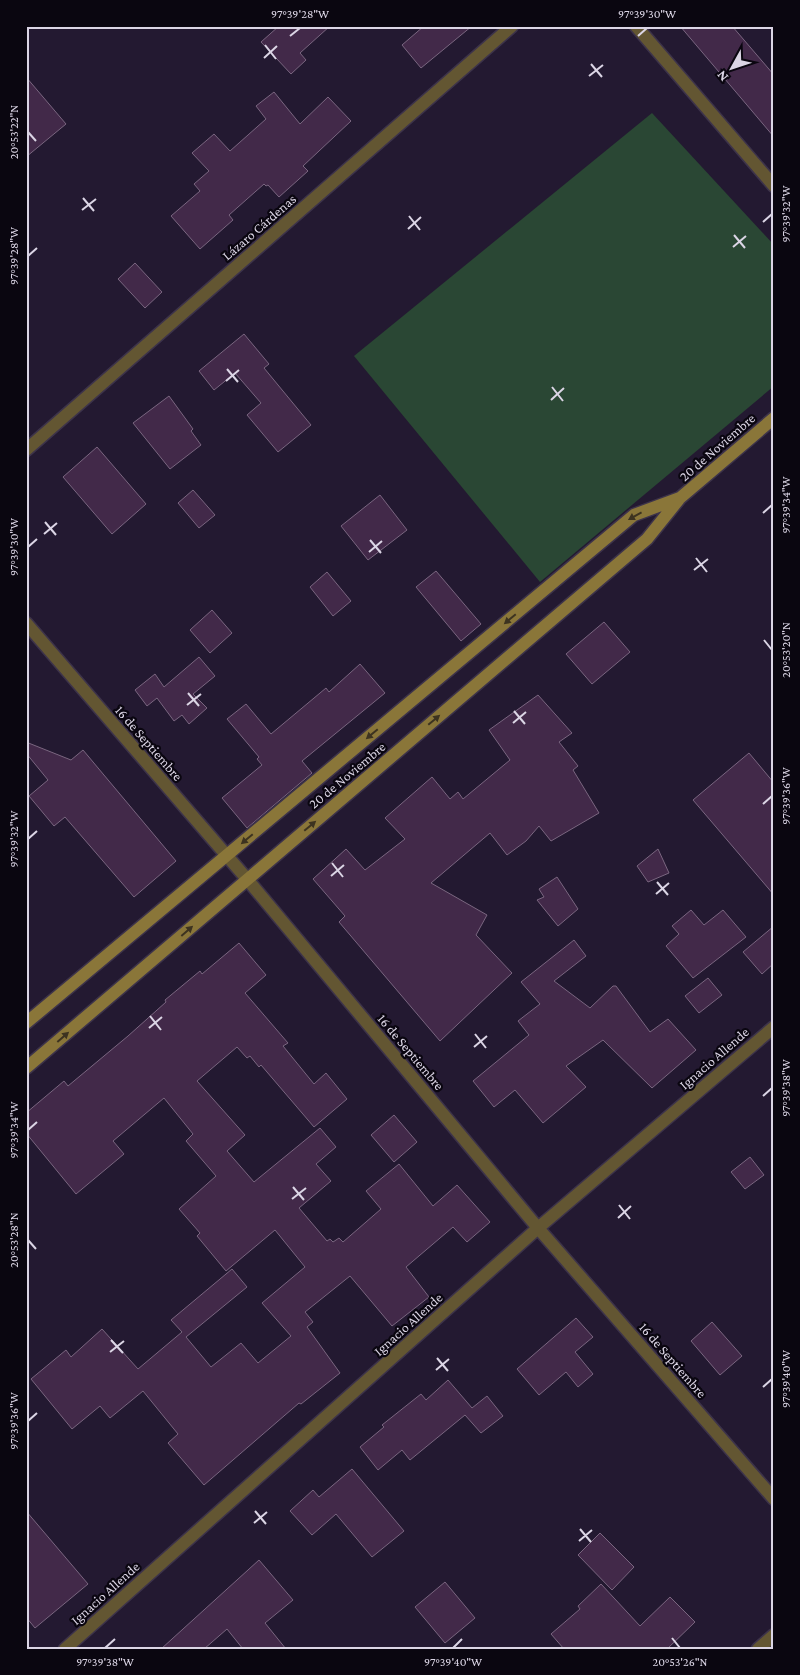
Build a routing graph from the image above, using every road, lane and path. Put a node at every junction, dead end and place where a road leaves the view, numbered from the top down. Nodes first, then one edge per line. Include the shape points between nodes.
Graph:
1 (512, 26) edge
2 (636, 26) edge
3 (774, 186) edge
4 (774, 418) edge
5 (26, 450) edge
6 (680, 498) junction
7 (26, 623) edge
8 (227, 856) junction
9 (247, 879) junction
10 (26, 1023) edge
11 (774, 1027) edge
12 (26, 1068) edge
13 (538, 1228) junction
14 (774, 1499) edge
15 (774, 1635) edge
16 (65, 1649) edge
17 (758, 1649) edge

1 - 5 street, Lázaro Cárdenas
2 - 3 street
4 - 6 main road, 20 de Noviembre
6 -> 8 main road, 20 de Noviembre via 634,515
9 -> 6 main road, 20 de Noviembre via 646,539
7 - 8 street, 16 de Septiembre
8 - 9 street, 16 de Septiembre
8 - 10 main road, 20 de Noviembre
12 -> 9 main road, 20 de Noviembre
9 - 13 street, 16 de Septiembre
11 - 13 street, Ignacio Allende
13 - 14 street, 16 de Septiembre
13 - 16 street, Ignacio Allende
15 - 17 street

